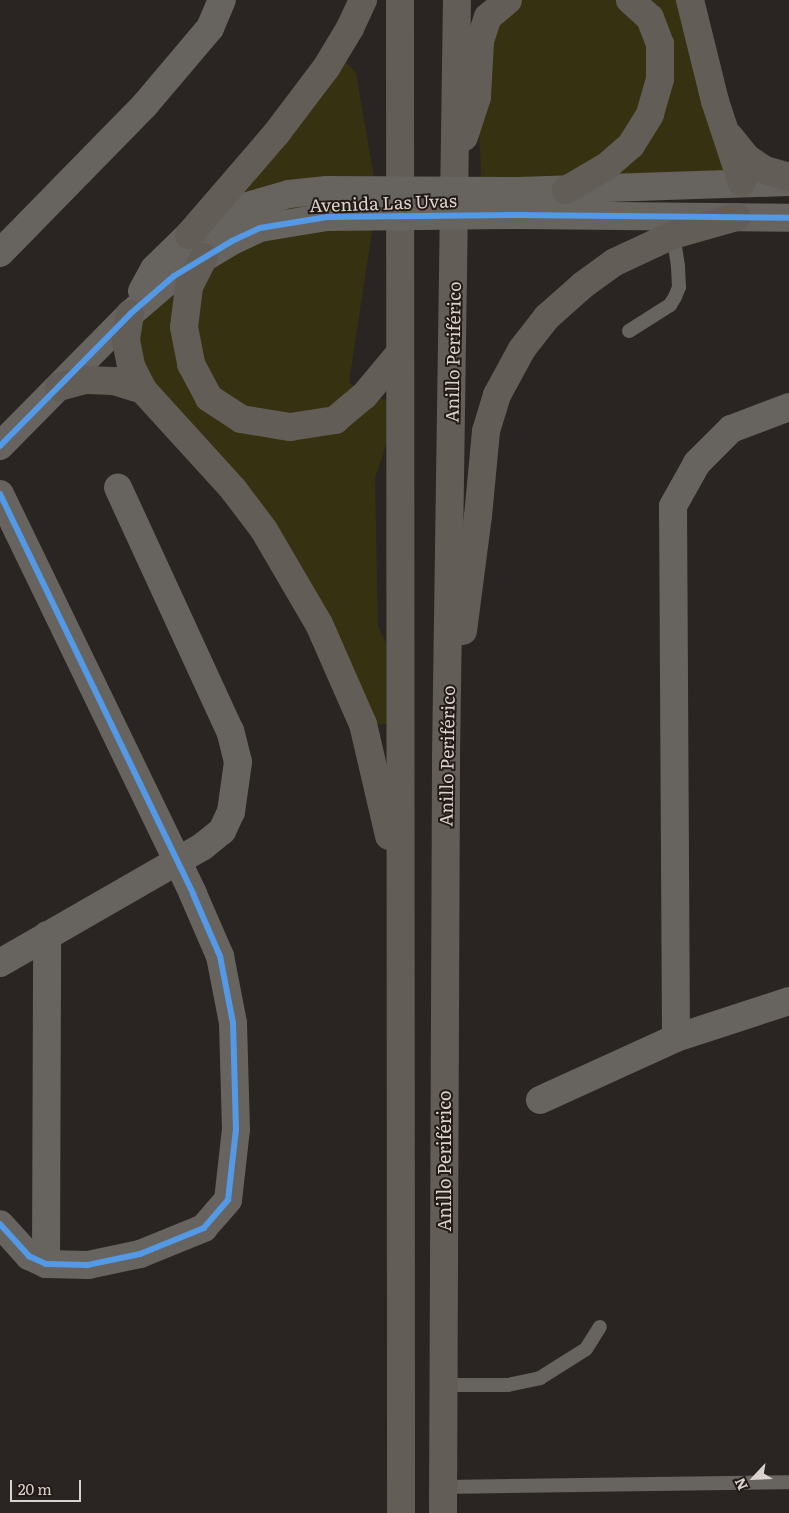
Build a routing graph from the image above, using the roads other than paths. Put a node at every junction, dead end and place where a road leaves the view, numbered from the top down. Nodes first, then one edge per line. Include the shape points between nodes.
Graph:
1 (222, 0) edge
2 (362, 0) edge
3 (400, 0) edge
4 (457, 0) edge
5 (508, 0) edge
6 (630, 0) edge
7 (690, 0) edge
8 (727, 134) junction
9 (456, 163) junction
10 (789, 177) edge
11 (789, 182) edge
12 (742, 183) junction
13 (566, 190) junction
14 (327, 203) junction
15 (524, 207) junction
16 (736, 217) junction
17 (789, 218) edge
18 (189, 235) junction
19 (673, 235) junction
20 (0, 253) edge
21 (204, 257) junction
22 (130, 314) junction
23 (630, 330) dead end
24 (399, 354) junction
25 (59, 387) junction
26 (143, 390) junction
27 (789, 407) edge
28 (0, 446) edge
29 (118, 488) dead end
30 (0, 494) edge
31 (446, 756) junction
32 (177, 862) junction
33 (400, 884) junction
34 (47, 935) junction
35 (0, 963) edge
36 (789, 1001) edge
37 (676, 1038) junction
38 (540, 1100) dead end
39 (0, 1224) edge
40 (46, 1264) junction
41 (600, 1328) dead end
42 (443, 1385) junction
43 (789, 1482) edge
44 (443, 1500) edge
45 (401, 1513) edge

1 - 20 street via 210,28 144,106
2 - 18 highway via 326,68 276,134
3 - 24 highway
4 - 9 highway, Anillo Periférico
5 - 9 highway via 488,17 480,41 477,98
6 - 13 highway via 650,18 660,44 660,79 650,114 631,145 607,166
7 - 8 highway via 715,101
8 - 10 highway via 747,158 765,170
8 - 12 highway
9 - 31 highway, Anillo Periférico
11 - 12 street, Avenida Las Uvas
12 - 13 street, Avenida Las Uvas
12 - 15 street via 736,196 718,204
13 - 15 street, Avenida Las Uvas
14 - 15 street, Avenida Las Uvas, bridge
14 - 18 street, Avenida Las Uvas via 289,194 240,208
14 - 21 street, Avenida Las Uvas via 260,228
15 - 16 street, Avenida Las Uvas
16 - 17 street, Avenida Las Uvas
16 - 19 highway
18 - 22 street, Avenida Las Uvas via 154,269
19 - 23 lane via 679,287 670,305
19 - 31 highway via 615,262 547,317 522,349 497,395 486,431
21 - 22 street, Avenida Las Uvas via 174,276
21 - 24 highway via 189,287 184,327 191,364 209,398 241,419 290,427 335,420 364,396
22 - 25 street, Avenida Las Uvas
22 - 26 highway via 126,340 131,366
24 - 33 highway
25 - 26 highway via 86,380 114,381
25 - 28 street, Avenida Las Uvas
26 - 33 highway via 233,489 264,530 319,624 363,724
27 - 37 street via 732,429 697,463 673,506
29 - 32 street via 230,731 238,762 231,812 222,830
30 - 32 street
31 - 42 highway, Anillo Periférico
32 - 34 street
32 - 40 street via 220,956 233,1023 236,1129 228,1200 204,1228 140,1254 88,1265
33 - 45 highway
34 - 35 street
34 - 40 street
36 - 37 street
37 - 38 street
39 - 40 street via 29,1256
41 - 42 lane via 586,1349 540,1378 508,1385
42 - 44 highway, Anillo Periférico
43 - 44 lane

